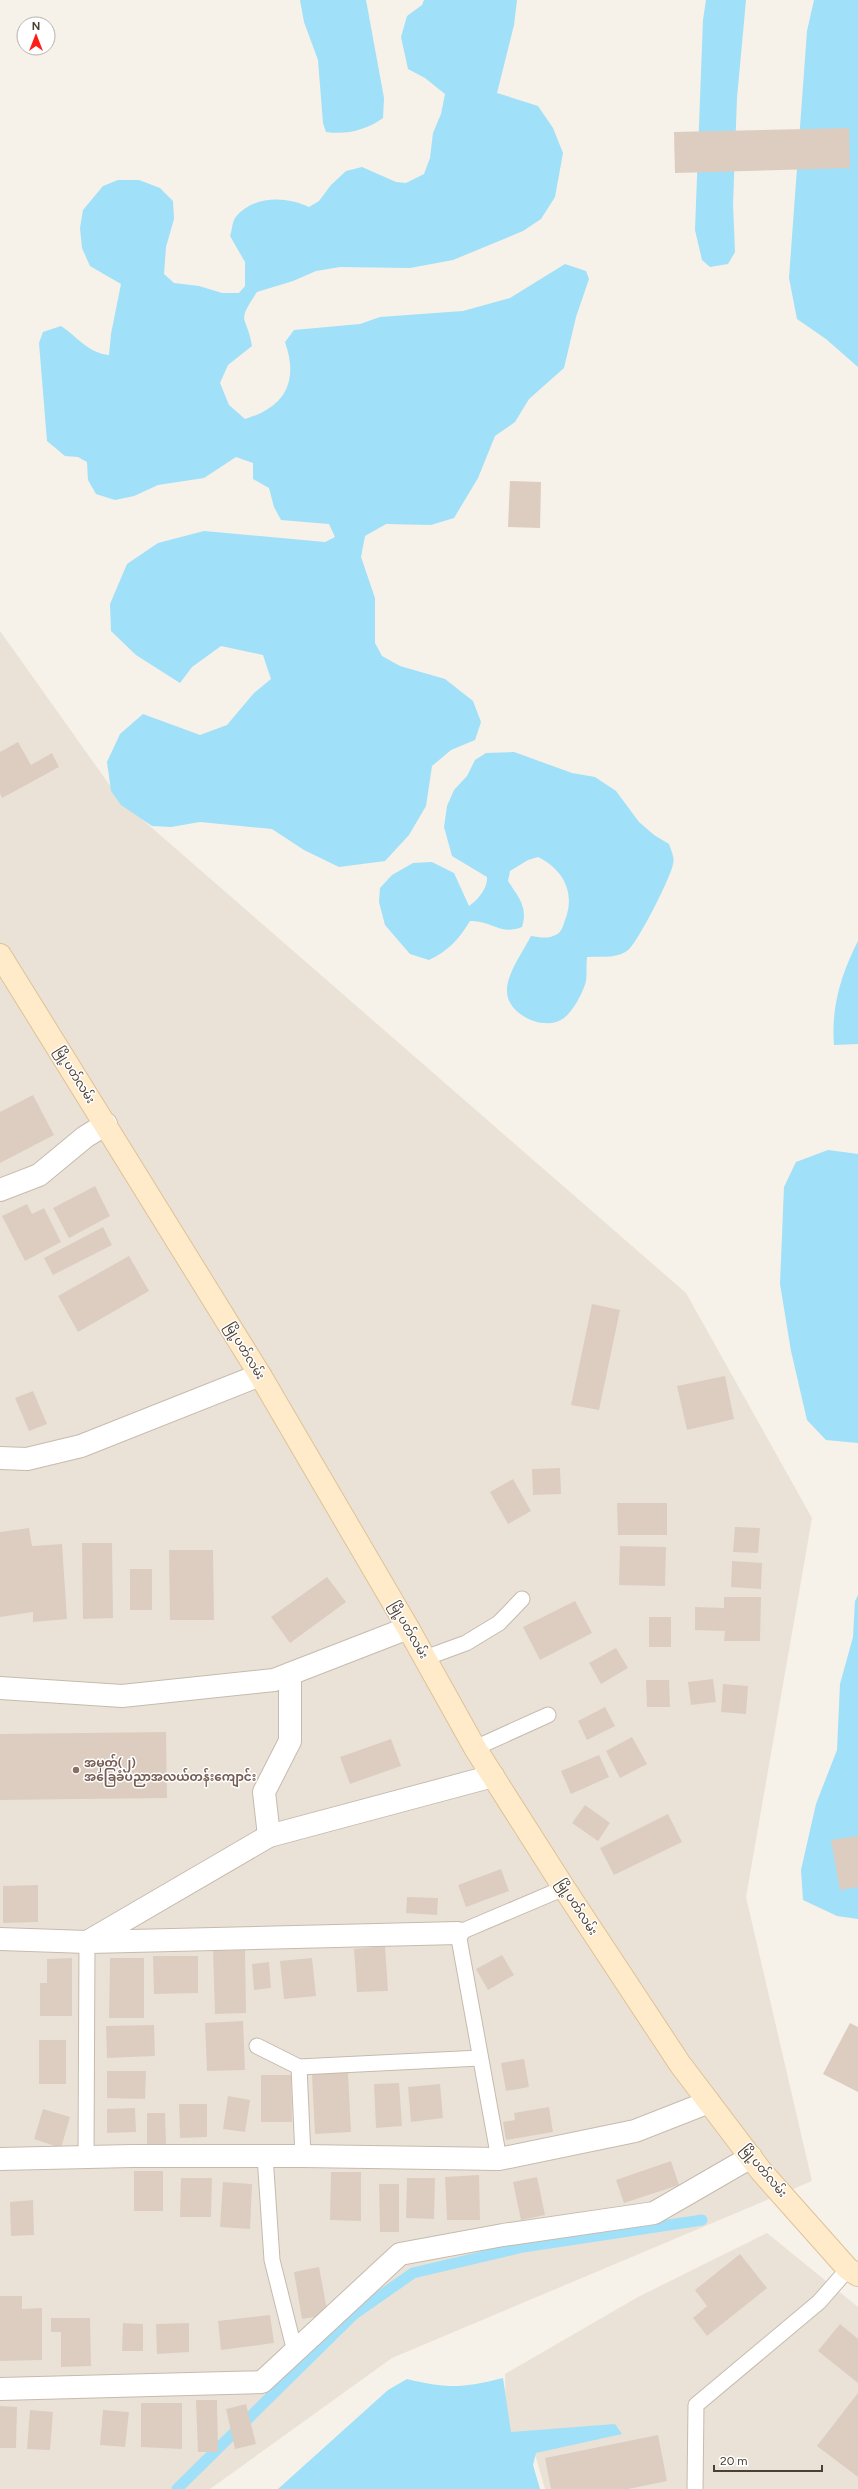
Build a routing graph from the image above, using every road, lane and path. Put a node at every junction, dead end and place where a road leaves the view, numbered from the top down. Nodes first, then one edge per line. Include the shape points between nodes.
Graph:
1 (2, 963) edge
2 (106, 1124) junction
3 (0, 1190) edge
4 (260, 1375) junction
5 (0, 1458) edge
6 (522, 1599) dead end
7 (408, 1628) junction
8 (425, 1658) junction
9 (290, 1674) junction
10 (0, 1688) edge
11 (548, 1715) dead end
12 (475, 1748) junction
13 (493, 1776) junction
14 (269, 1836) junction
15 (564, 1888) junction
16 (458, 1933) junction
17 (0, 1939) edge
18 (87, 1942) junction
19 (257, 2046) dead end
20 (480, 2058) junction
21 (300, 2067) junction
22 (709, 2102) junction
23 (265, 2156) junction
24 (303, 2156) junction
25 (86, 2157) junction
26 (751, 2157) junction
27 (0, 2159) edge
28 (499, 2159) junction
29 (853, 2272) edge
30 (296, 2352) junction
31 (0, 2390) edge
32 (695, 2489) edge

1 - 2 main road, မြို့ပတ်လမ်း
2 - 3 street via 85,1137 39,1175
2 - 4 main road, မြို့ပတ်လမ်း
4 - 5 street via 81,1446 27,1459
4 - 7 main road, မြို့ပတ်လမ်း
6 - 8 lane via 499,1623 466,1642
7 - 8 main road, မြို့ပတ်လမ်း
7 - 9 street
8 - 12 main road, မြို့ပတ်လမ်း
9 - 10 street via 274,1680 122,1696
9 - 14 street via 290,1741 264,1792
11 - 12 lane
12 - 13 main road, မြို့ပတ်လမ်း
13 - 14 street
13 - 15 main road, မြို့ပတ်လမ်း
14 - 18 street
15 - 16 lane
15 - 22 main road, မြို့ပတ်လမ်း via 680,2064
16 - 18 street
16 - 20 lane
17 - 18 street
18 - 25 lane
19 - 21 lane
20 - 21 lane
20 - 28 lane
21 - 24 lane
22 - 26 main road, မြို့ပတ်လမ်း
22 - 28 street via 635,2130
23 - 24 street
23 - 25 street
23 - 30 lane via 272,2260
24 - 28 street
25 - 27 street
26 - 29 main road, မြို့ပတ်လမ်း
26 - 30 street via 654,2213 503,2235 400,2254
29 - 32 lane via 696,2405
30 - 31 street via 262,2382

